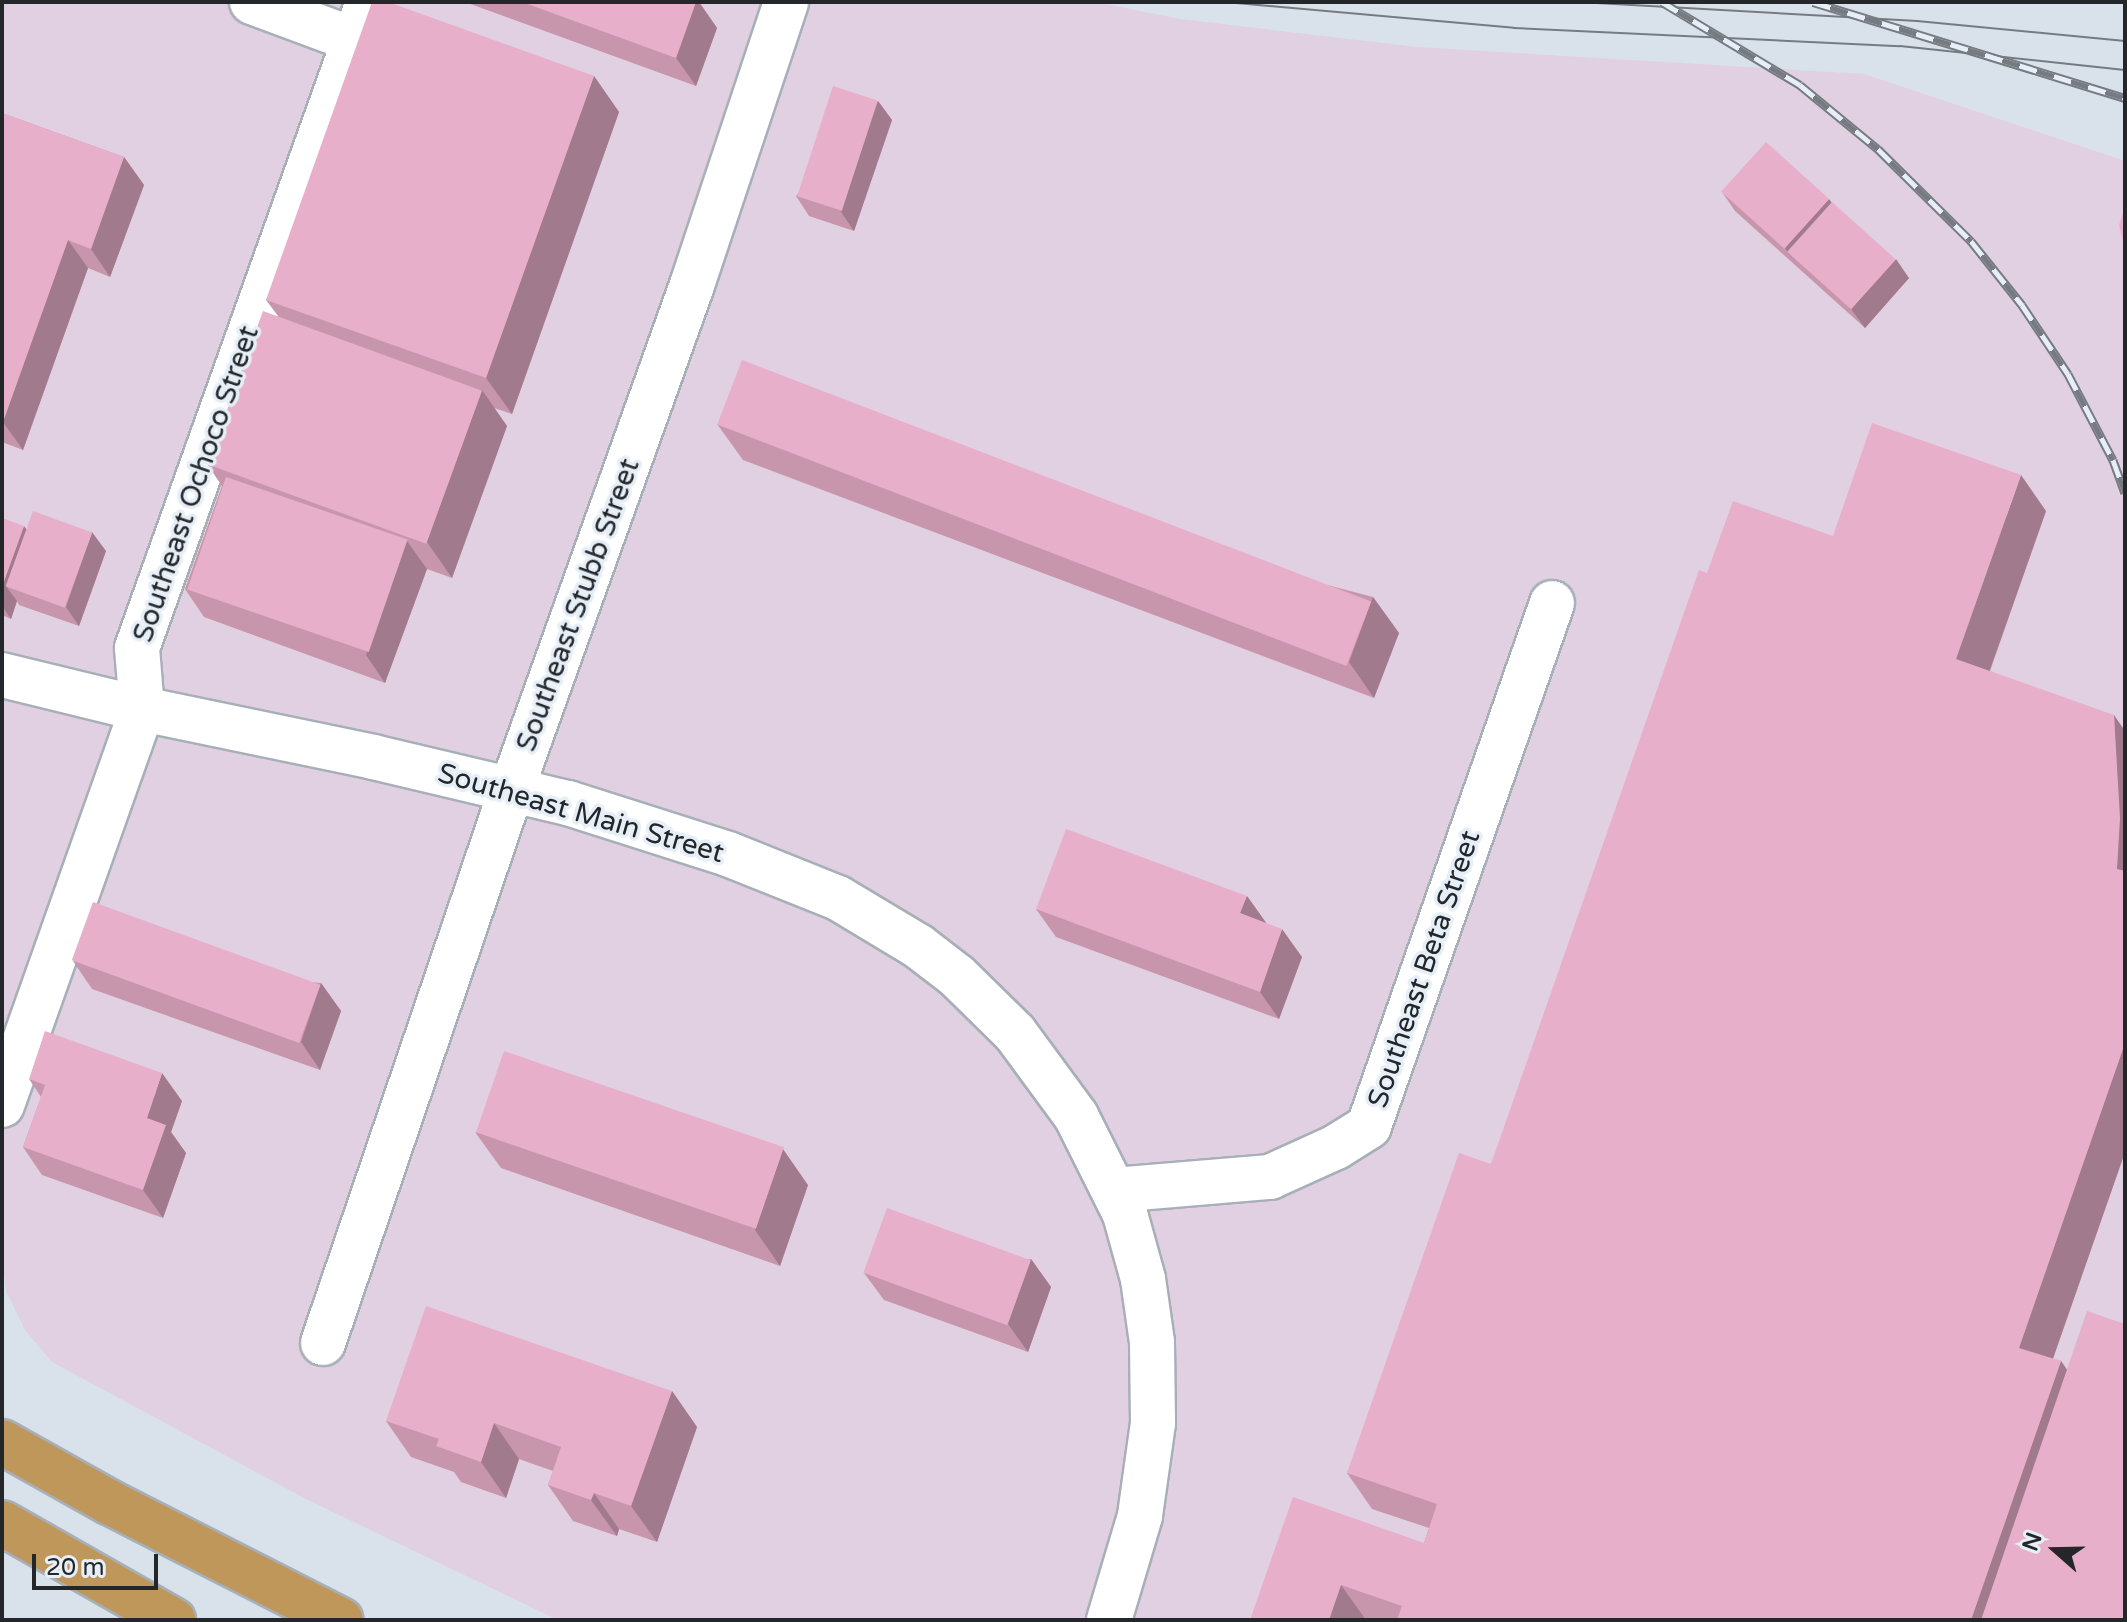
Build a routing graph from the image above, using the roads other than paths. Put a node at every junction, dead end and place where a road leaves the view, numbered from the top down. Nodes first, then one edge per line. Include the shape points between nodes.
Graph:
1 (252, 2) edge
2 (786, 2) edge
3 (361, 21) edge
4 (1552, 603) dead end
5 (2, 675) edge
6 (142, 709) junction
7 (512, 788) junction
8 (2, 1105) edge
9 (1114, 1190) junction
10 (323, 1343) dead end
11 (2, 1442) edge
12 (2, 1523) edge
13 (173, 1620) edge
14 (341, 1620) edge
15 (1109, 1620) edge

1 - 3 street
2 - 7 street, Southeast Stubb Street via 692,285
3 - 6 street, Southeast Ochoco Street via 137,648
4 - 9 street, Southeast Beta Street via 1369,1126 1270,1177
5 - 6 street, Southeast Main Street
6 - 7 street, Southeast Main Street
6 - 8 street, Southeast Ochoco Street
7 - 9 street, Southeast Main Street via 728,854 838,898 918,946 988,1005 1036,1059 1076,1116
7 - 10 street, Southeast Stubb Street
9 - 15 street, Southeast Main Street via 1136,1244 1154,1384 1148,1481 1132,1553
11 - 14 highway
12 - 13 highway

